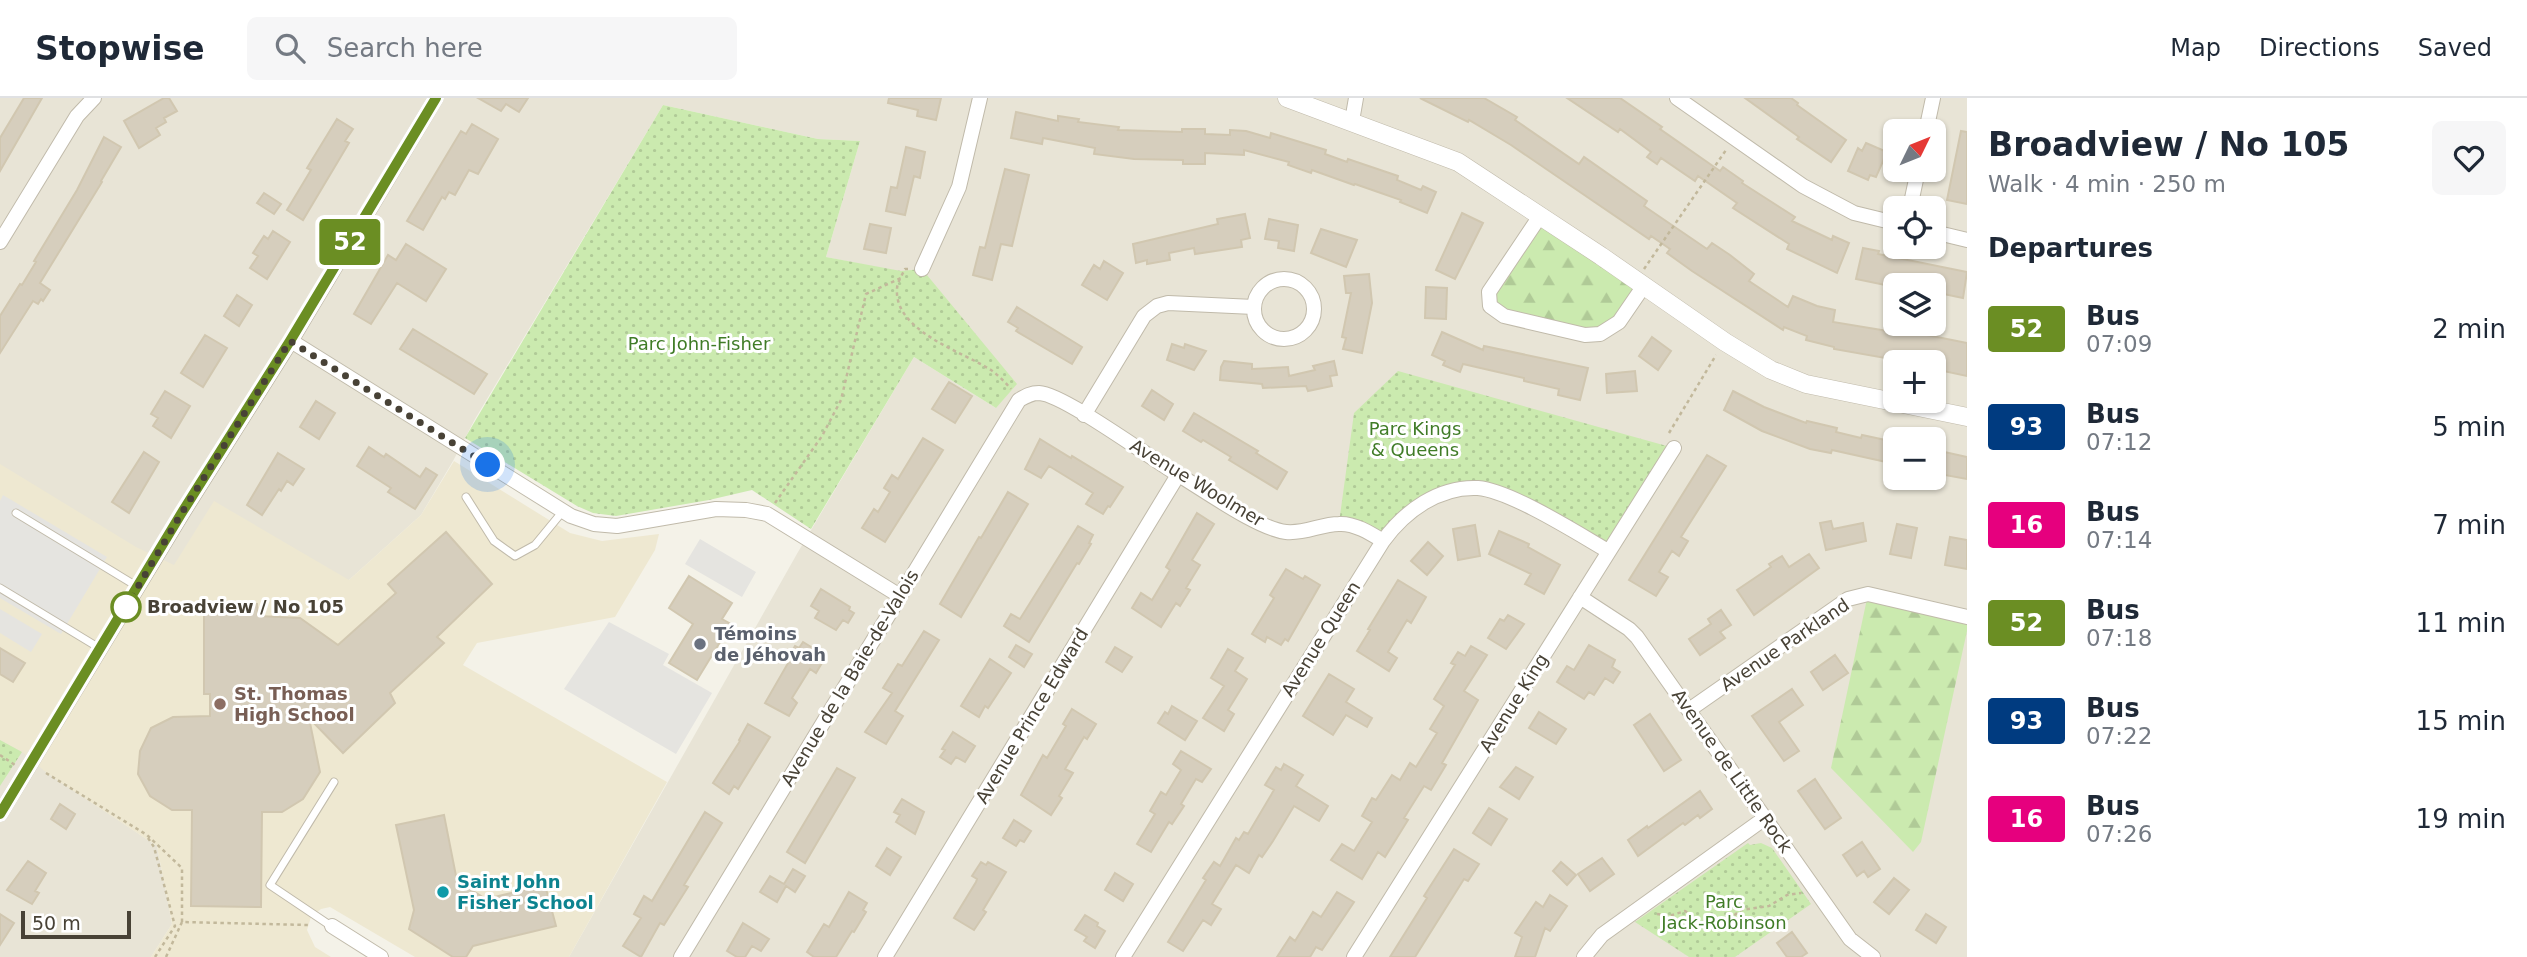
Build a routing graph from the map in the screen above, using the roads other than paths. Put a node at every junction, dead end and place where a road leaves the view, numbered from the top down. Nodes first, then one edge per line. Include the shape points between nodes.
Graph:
1 (94, 98) edge
2 (436, 98) edge
3 (979, 98) edge
4 (1287, 98) edge
5 (1356, 98) edge
6 (1677, 98) edge
7 (1933, 98) edge
8 (1929, 119) edge
9 (1352, 121) junction
10 (1540, 216) junction
11 (1883, 220) edge
12 (1946, 235) edge
13 (1967, 240) edge
14 (0, 242) edge
15 (922, 268) road end
16 (1643, 279) junction
17 (1254, 307) junction
18 (290, 341) junction
19 (1019, 400) joint
20 (1084, 415) junction
21 (1967, 417) edge
22 (1668, 445) road end
23 (1178, 475) junction
24 (466, 497) dead end
25 (563, 511) junction
26 (16, 513) dead end
27 (1383, 541) junction
28 (1608, 551) junction
29 (138, 587) junction
30 (0, 588) edge
31 (900, 596) junction
32 (1580, 597) junction
33 (1967, 617) edge
34 (101, 649) junction
35 (1689, 710) junction
36 (334, 782) dead end
37 (0, 814) edge
38 (1765, 818) junction
39 (332, 926) joint
40 (381, 957) edge
41 (681, 957) edge
42 (885, 957) edge
43 (1123, 957) edge
44 (1354, 957) edge
45 (1584, 957) edge
46 (1873, 957) edge

1 - 14 street via 77,116
2 - 18 street
3 - 15 street via 959,187
4 - 9 street
5 - 9 street
6 - 11 street via 1803,186 1854,213
7 - 8 street
9 - 10 street via 1458,162
10 - 16 street
10 - 16 street via 1489,292 1490,306 1504,316 1585,335 1600,334 1619,322
12 - 13 street
16 - 21 street via 1771,370 1806,384
17 - 17 street via 1264,285 1282,278 1308,290 1314,309 1300,335 1280,339 1262,330
17 - 20 street via 1157,306 1144,316
18 - 25 street
18 - 29 street
19 - 20 street, Avenue Woolmer via 1041,393
19 - 31 street, Avenue de la Baie-de-Valois
20 - 23 street, Avenue Woolmer
22 - 28 street, Avenue King
23 - 27 street, Avenue Woolmer via 1284,532 1339,523 1364,529
23 - 42 street, Avenue Prince Edward
24 - 25 lane via 494,541 515,556 535,545
25 - 31 street via 594,524 617,526 716,509 767,514
26 - 29 lane
27 - 28 street, Avenue Queen via 1416,505 1444,493 1478,488 1515,500
27 - 43 street, Avenue Queen
28 - 32 street, Avenue King
29 - 34 street
30 - 34 lane
31 - 41 street, Avenue de la Baie-de-Valois
32 - 35 street, Avenue de Little Rock via 1637,637
32 - 44 street, Avenue King
33 - 35 street, Avenue Parkland via 1868,594 1848,599
34 - 37 street
35 - 38 street, Avenue de Little Rock
36 - 39 lane via 270,885
38 - 45 street via 1602,935
38 - 46 street, Avenue de Little Rock via 1850,939
39 - 40 street

